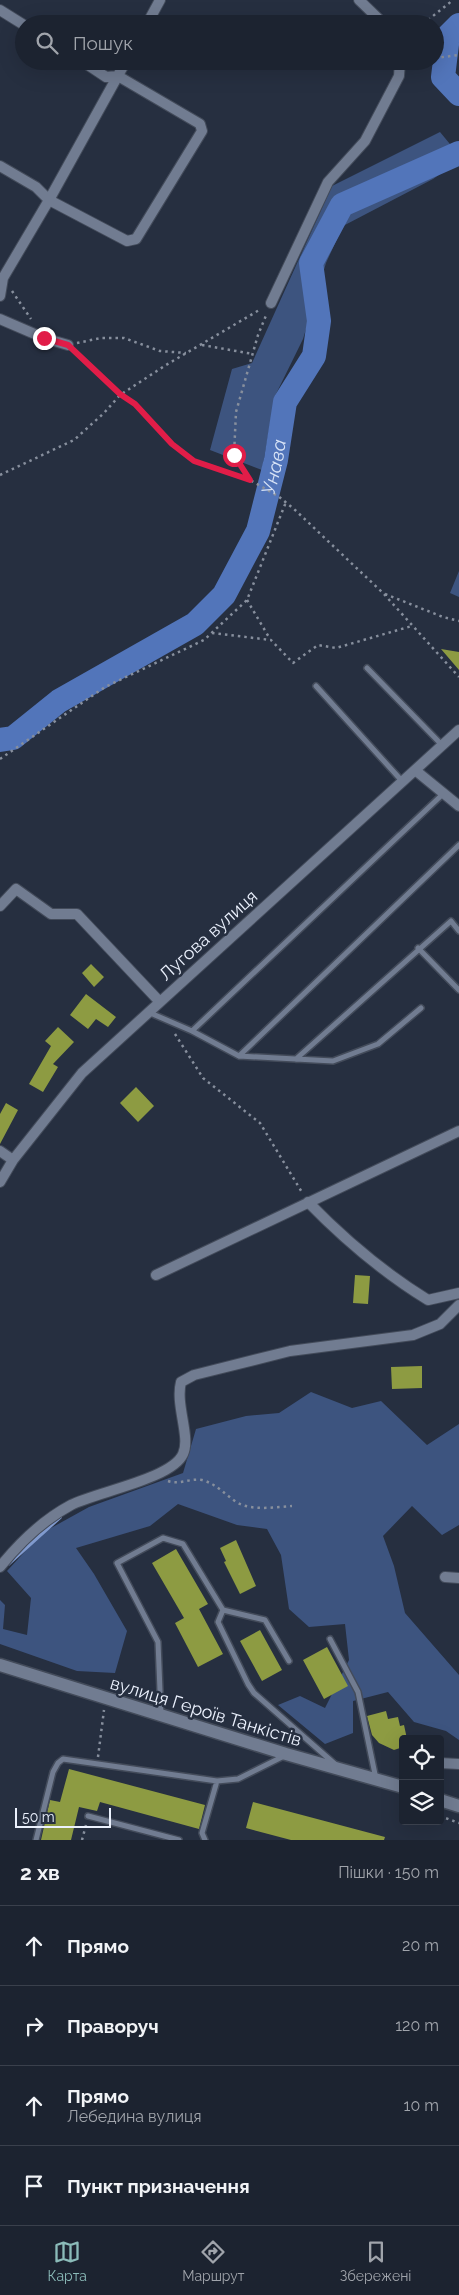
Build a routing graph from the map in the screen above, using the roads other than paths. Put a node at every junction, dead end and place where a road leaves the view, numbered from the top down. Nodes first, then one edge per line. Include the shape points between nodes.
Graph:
1 (160, 0) edge
2 (359, 0) edge
3 (0, 10) edge
4 (152, 15) edge
5 (375, 15) edge
6 (15, 19) edge
7 (96, 70) edge
8 (121, 70) edge
9 (400, 70) edge
10 (118, 76) junction
11 (0, 166) edge
12 (49, 200) junction
13 (0, 296) edge
14 (271, 303) road end
15 (0, 319) edge
16 (68, 345) road end
17 (367, 668) dead end
18 (316, 686) dead end
19 (459, 730) edge
20 (442, 745) junction
21 (415, 770) junction
22 (402, 781) junction
23 (444, 793) junction
24 (459, 806) edge
25 (459, 845) edge
26 (0, 906) edge
27 (459, 931) edge
28 (418, 948) junction
29 (459, 990) edge
30 (159, 1001) junction
31 (421, 1008) dead end
32 (147, 1012) junction
33 (192, 1031) junction
34 (239, 1056) junction
35 (296, 1059) junction
36 (459, 1131) edge
37 (0, 1151) edge
38 (13, 1160) junction
39 (0, 1182) edge
40 (308, 1202) junction
41 (156, 1275) dead end
42 (459, 1293) edge
43 (459, 1305) edge
44 (0, 1567) edge
45 (445, 1577) dead end
46 (459, 1578) edge
47 (222, 1610) junction
48 (330, 1639) dead end
49 (288, 1661) dead end
50 (0, 1665) edge
51 (162, 1715) junction
52 (286, 1754) junction
53 (444, 1763) edge
54 (459, 1764) edge
55 (344, 1771) junction
56 (376, 1779) junction
57 (217, 1781) junction
58 (399, 1786) edge
59 (444, 1801) edge
60 (459, 1806) edge
61 (88, 1816) road end
62 (36, 1840) edge
63 (179, 1840) edge
64 (197, 1840) edge
65 (204, 1840) edge

1 - 4 street
2 - 5 street
3 - 6 street
7 - 10 street via 106,77
8 - 10 street
9 - 14 street via 400,76 365,141 328,182
10 - 12 street
10 - 12 street via 200,124 202,132 136,239 127,241
11 - 12 street via 36,187
12 - 13 street via 3,278
15 - 16 street
17 - 20 lane
18 - 22 lane
19 - 20 street, Лугова вулиця
20 - 21 street, Лугова вулиця
21 - 22 street, Лугова вулиця
21 - 23 street
22 - 30 street, Лугова вулиця
23 - 24 street
23 - 33 lane
25 - 34 lane
26 - 30 street via 16,889 51,914 77,914
27 - 28 lane via 451,921
28 - 29 lane
28 - 35 lane
30 - 32 street, Лугова вулиця
31 - 35 lane via 378,1044 334,1061
32 - 33 lane
32 - 38 street, Лугова вулиця via 82,1073
33 - 34 lane
34 - 35 lane
36 - 40 street
37 - 38 street
38 - 39 street, Лугова вулиця
40 - 41 street
40 - 42 street via 396,1281 428,1300
43 - 44 street via 440,1324 413,1335 290,1351 194,1375 181,1382 178,1393 186,1445 180,1460 160,1472 84,1499 61,1511 11,1553
45 - 46 street
47 - 49 lane via 265,1620
47 - 51 lane via 184,1544 163,1538 117,1563 158,1642
47 - 55 lane via 218,1622 254,1693
48 - 56 lane via 358,1692
50 - 51 main road, вулиця Героїв Танкістів
51 - 52 main road, вулиця Героїв Танкістів
52 - 55 main road, вулиця Героїв Танкістів
52 - 57 lane via 238,1779
53 - 54 street
55 - 56 main road, вулиця Героїв Танкістів
56 - 58 main road, вулиця Героїв Танкістів
57 - 62 lane via 69,1759 58,1763 53,1772
57 - 65 lane via 202,1833
59 - 60 main road
61 - 63 lane
64 - 65 lane

